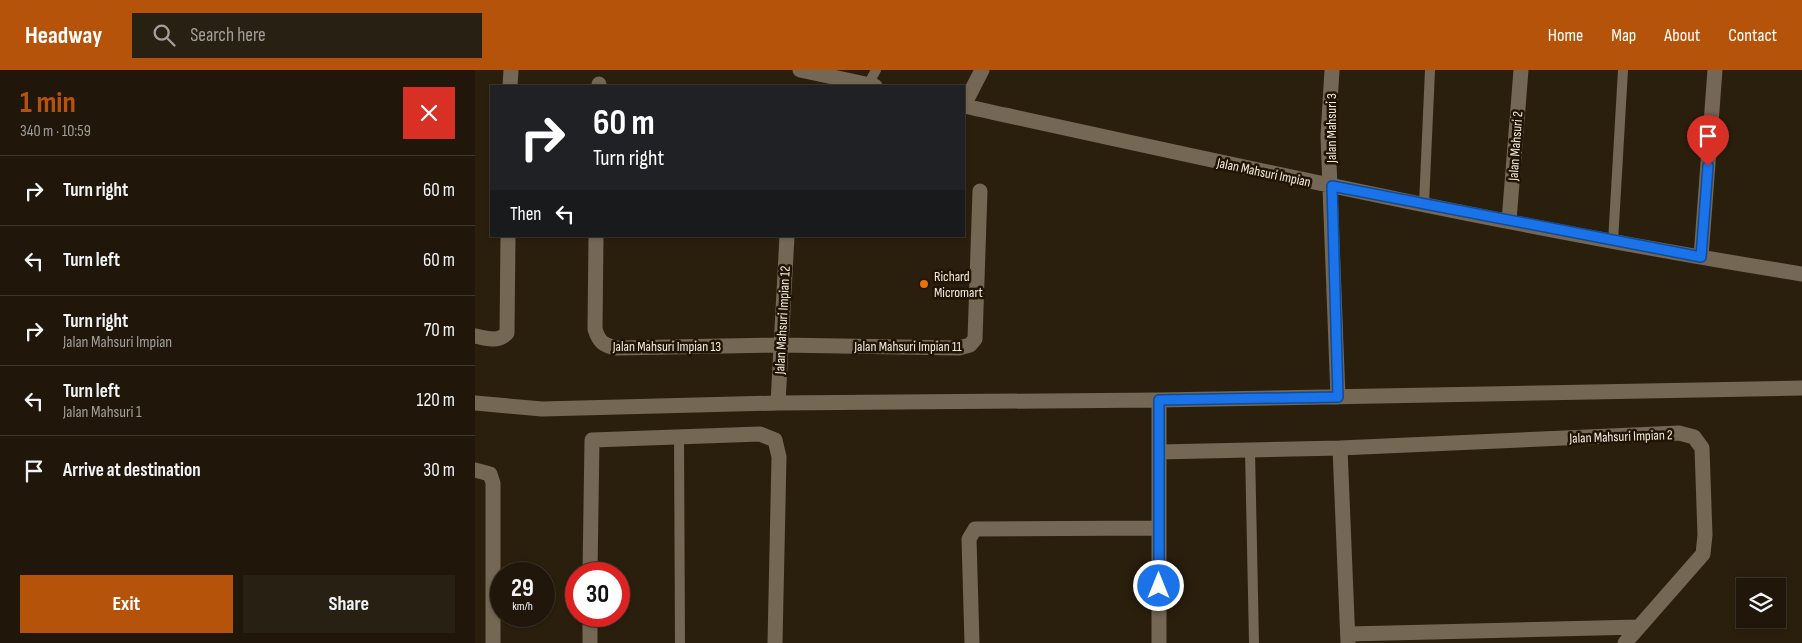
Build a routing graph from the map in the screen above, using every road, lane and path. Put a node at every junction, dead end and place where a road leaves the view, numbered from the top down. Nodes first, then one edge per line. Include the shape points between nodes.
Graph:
1 (511, 70) edge
2 (800, 70) edge
3 (876, 70) edge
4 (982, 70) edge
5 (1332, 70) edge
6 (1431, 70) edge
7 (1521, 70) edge
8 (1623, 70) edge
9 (1715, 70) edge
10 (510, 85) edge
11 (868, 85) edge
12 (872, 85) edge
13 (965, 103) edge
14 (965, 105) edge
15 (1332, 186) junction
16 (980, 191) dead end
17 (1423, 204) junction
18 (1509, 221) junction
19 (508, 237) edge
20 (596, 237) edge
21 (787, 237) edge
22 (1613, 242) junction
23 (1701, 257) junction
24 (1802, 274) edge
25 (475, 336) edge
26 (781, 346) junction
27 (1802, 388) edge
28 (1338, 397) junction
29 (1159, 400) junction
30 (475, 403) edge
31 (778, 403) junction
32 (679, 436) junction
33 (1340, 448) junction
34 (1250, 450) junction
35 (1159, 452) junction
36 (475, 470) edge
37 (1158, 528) junction
38 (590, 562) edge
39 (590, 627) edge
40 (1639, 627) junction
41 (1348, 639) edge
42 (493, 643) edge
43 (589, 643) edge
44 (680, 643) edge
45 (775, 643) edge
46 (972, 643) edge
47 (1159, 643) edge
48 (1254, 643) edge
49 (1625, 643) edge

1 - 10 street
2 - 11 street
3 - 12 lane
4 - 13 street
5 - 15 street, Jalan Mahsuri 3 via 1328,136
6 - 17 lane
7 - 18 street, Jalan Mahsuri 2
8 - 22 lane
9 - 23 street
14 - 15 street, Jalan Mahsuri Impian
15 - 17 street, Jalan Mahsuri Impian
15 - 28 street, Jalan Mahsuri 3
16 - 26 street, Jalan Mahsuri Impian 11 via 975,339 970,345 959,348
17 - 18 street, Jalan Mahsuri Impian
18 - 22 street, Jalan Mahsuri Impian
19 - 25 street via 507,333 503,338 494,340
20 - 26 street, Jalan Mahsuri Impian 13 via 595,329 604,345 616,348
21 - 26 street, Jalan Mahsuri Impian 12
22 - 23 street, Jalan Mahsuri Impian
23 - 24 street, Jalan Mahsuri Impian
26 - 31 street, Jalan Mahsuri Impian 12
27 - 28 street
28 - 29 street
29 - 31 street
29 - 35 street
30 - 31 street via 542,409
32 - 38 street via 592,440
32 - 44 lane
32 - 45 street via 760,434 775,440 779,456
33 - 34 street, Jalan Mahsuri Impian 2
33 - 40 street, Jalan Mahsuri Impian 2 via 1679,433 1694,437 1702,448 1703,554
33 - 41 street
34 - 35 street, Jalan Mahsuri Impian 2
34 - 48 lane
35 - 37 street
36 - 42 street via 490,474 493,483
37 - 46 street via 975,529 969,539
37 - 47 street
39 - 43 street
40 - 41 street
40 - 49 street, Jalan Mahsuri Impian 2

